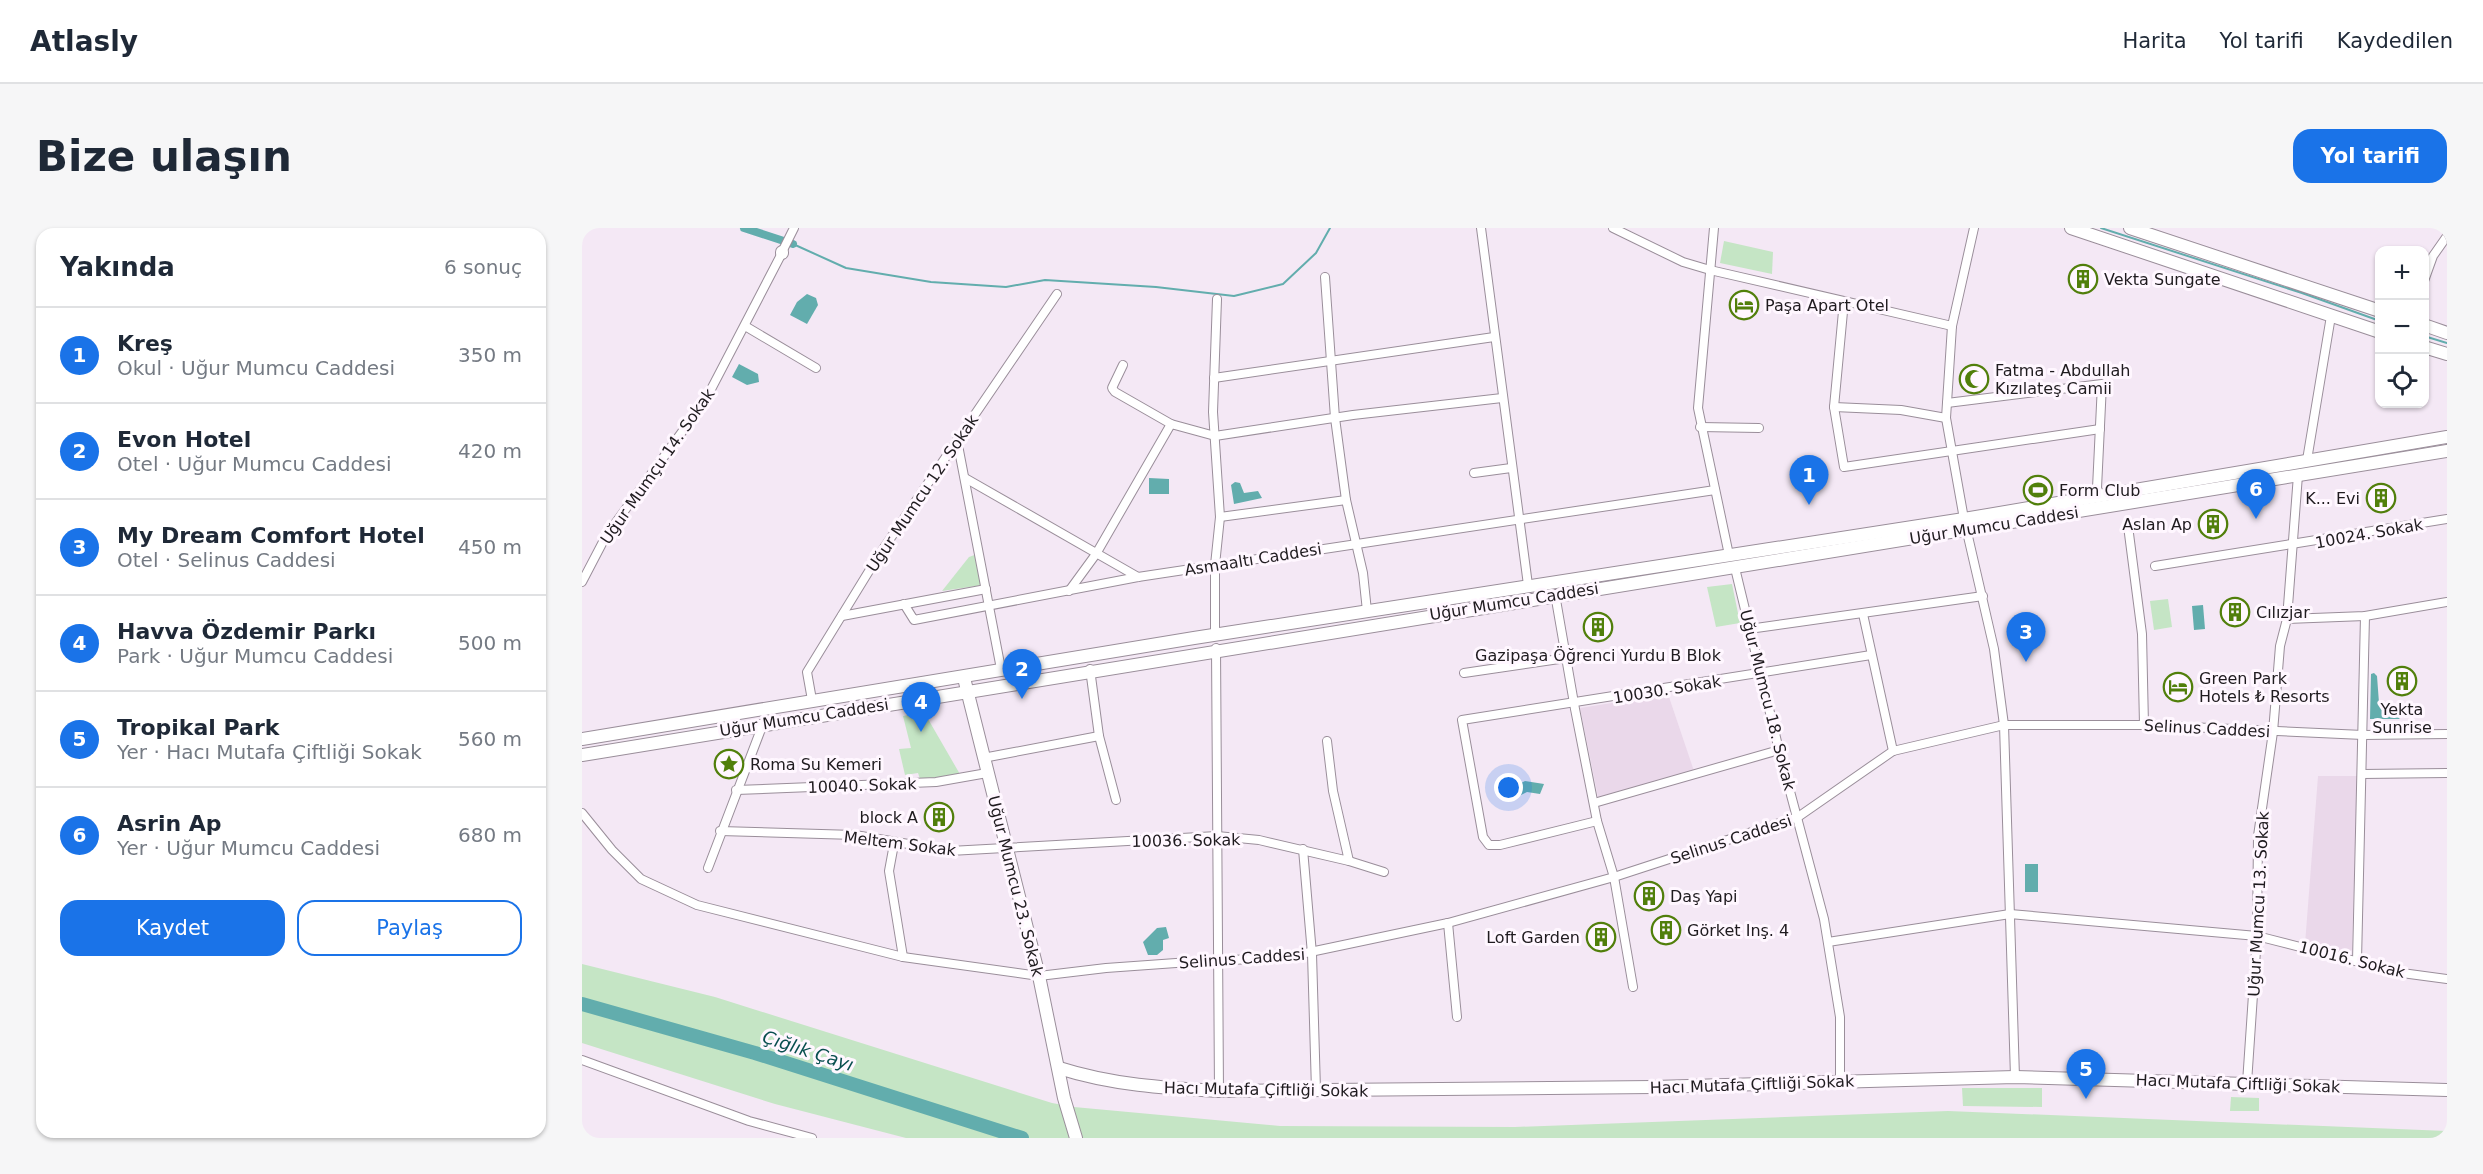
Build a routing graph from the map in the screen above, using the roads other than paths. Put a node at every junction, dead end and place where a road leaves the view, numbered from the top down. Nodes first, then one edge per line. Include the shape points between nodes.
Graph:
1 (1481, 228) edge
2 (1613, 228) edge
3 (1714, 228) edge
4 (1974, 228) edge
5 (2072, 228) edge
6 (2130, 228) edge
7 (792, 232) edge
8 (2447, 237) edge
9 (2429, 267) edge
10 (1710, 270) junction
11 (1325, 277) dead end
12 (1057, 294) dead end
13 (1217, 299) dead end
14 (1844, 301) junction
15 (2375, 309) edge
16 (2331, 316) junction
17 (745, 326) junction
18 (1952, 326) junction
19 (2429, 327) edge
20 (2375, 331) edge
21 (2447, 333) edge
22 (1494, 337) junction
23 (2429, 349) edge
24 (2447, 354) edge
25 (1332, 361) junction
26 (1123, 365) dead end
27 (816, 368) dead end
28 (1214, 378) junction
29 (1502, 398) junction
30 (1947, 403) junction
31 (1834, 407) junction
32 (1335, 418) junction
33 (1946, 418) junction
34 (1171, 424) junction
35 (1700, 427) junction
36 (1759, 428) dead end
37 (2100, 429) junction
38 (1215, 436) junction
39 (2447, 437) edge
40 (957, 440) junction
41 (1951, 450) junction
42 (2447, 451) edge
43 (2307, 460) junction
44 (1511, 468) junction
45 (1474, 473) dead end
46 (2298, 475) junction
47 (965, 478) junction
48 (1715, 490) junction
49 (2100, 496) junction
50 (1346, 500) junction
51 (1220, 517) junction
52 (2447, 519) edge
53 (1518, 520) junction
54 (1965, 524) junction
55 (2128, 526) dead end
56 (1355, 544) junction
57 (2291, 546) junction
58 (1096, 554) junction
59 (1729, 555) junction
60 (1215, 565) junction
61 (2155, 566) dead end
62 (1735, 568) junction
63 (1138, 577) junction
64 (582, 582) edge
65 (1527, 585) junction
66 (986, 589) junction
67 (1069, 591) junction
68 (1556, 594) junction
69 (1983, 596) junction
70 (2447, 602) edge
71 (904, 604) junction
72 (989, 606) junction
73 (1367, 611) junction
74 (1863, 614) junction
75 (842, 616) junction
76 (2365, 616) junction
77 (2287, 620) junction
78 (1749, 629) junction
79 (1215, 634) junction
80 (1216, 648) junction
81 (1871, 655) junction
82 (1566, 658) junction
83 (1001, 669) junction
84 (1090, 669) junction
85 (1464, 673) dead end
86 (1761, 673) junction
87 (964, 676) junction
88 (966, 690) junction
89 (812, 700) junction
90 (1574, 704) junction
91 (762, 724) junction
92 (2004, 724) junction
93 (2144, 725) junction
94 (2273, 732) junction
95 (2447, 734) edge
96 (2363, 735) junction
97 (1099, 736) junction
98 (582, 739) edge
99 (1327, 741) dead end
100 (1779, 750) junction
101 (1893, 751) junction
102 (582, 755) edge
103 (983, 758) junction
104 (2447, 772) edge
105 (987, 773) junction
106 (2362, 774) junction
107 (736, 790) junction
108 (1116, 800) dead end
109 (1594, 803) junction
110 (582, 813) edge
111 (1798, 818) junction
112 (1597, 821) junction
113 (720, 831) junction
114 (1217, 836) junction
115 (894, 844) junction
116 (1008, 848) junction
117 (1303, 849) junction
118 (1349, 861) junction
119 (708, 868) dead end
120 (1384, 872) dead end
121 (1614, 877) junction
122 (2010, 914) junction
123 (1448, 923) junction
124 (2257, 936) junction
125 (1828, 942) junction
126 (1312, 954) junction
127 (903, 957) junction
128 (1218, 960) junction
129 (2357, 961) junction
130 (1039, 976) junction
131 (2447, 979) edge
132 (1633, 987) dead end
133 (1457, 1017) dead end
134 (582, 1060) edge
135 (1059, 1068) junction
136 (2015, 1077) junction
137 (1840, 1081) junction
138 (2247, 1083) junction
139 (1316, 1090) junction
140 (2447, 1090) edge
141 (1219, 1091) junction
142 (812, 1138) edge
143 (1076, 1138) edge

1 - 22 street
2 - 10 street via 1683,262
3 - 10 street
4 - 18 street
5 - 16 main road
6 - 15 main road
7 - 17 street, Uğur Mumçu 14. Sokak
8 - 9 street
10 - 14 street
10 - 35 street via 1698,408
11 - 25 street
12 - 40 street, Uğur Mumcu 12. Sokak
13 - 28 street
14 - 18 street
14 - 31 street
16 - 20 main road
16 - 43 street
17 - 27 street
17 - 64 street, Uğur Mumçu 14. Sokak via 706,399 606,536
18 - 30 street
19 - 21 main road
22 - 25 street
22 - 29 street
23 - 24 main road
25 - 28 street
25 - 32 street
26 - 34 street via 1112,388 1115,392
28 - 38 street
29 - 32 street
29 - 44 street
30 - 33 street
30 - 37 street via 2102,384
31 - 33 street via 1901,410
31 - 41 street via 1844,467
32 - 38 street
32 - 50 street
33 - 41 street
34 - 38 street
34 - 58 street
35 - 36 street
35 - 48 street
37 - 41 street
37 - 49 street
38 - 51 street
39 - 43 main road, Uğur Mumcu Caddesi
40 - 47 street
40 - 75 street, Uğur Mumcu 12. Sokak
41 - 54 street
42 - 46 main road, Uğur Mumcu Caddesi
43 - 49 main road, Uğur Mumcu Caddesi
44 - 45 street
44 - 53 street
46 - 54 main road, Uğur Mumcu Caddesi
46 - 57 street, Uğur Mumcu 13. Sokak
47 - 58 street
47 - 66 street
48 - 53 street, Asmaaltı Caddesi
48 - 59 street
49 - 54 main road, Uğur Mumcu Caddesi
50 - 51 street
50 - 56 street
51 - 60 street
52 - 57 street, 10024. Sokak
53 - 56 street, Asmaaltı Caddesi
53 - 65 street
54 - 59 main road, Uğur Mumcu Caddesi
54 - 62 main road, Uğur Mumcu Caddesi
54 - 69 street
55 - 93 street via 2142,634
56 - 60 street, Asmaaltı Caddesi
56 - 73 street
57 - 61 street, 10024. Sokak
57 - 77 street, Uğur Mumcu 13. Sokak
58 - 63 street
58 - 67 street
59 - 65 main road, Uğur Mumcu Caddesi
60 - 63 street, Asmaaltı Caddesi
60 - 79 street
62 - 68 main road, Uğur Mumcu Caddesi
62 - 78 street, Uğur Mumcu 18. Sokak
63 - 67 street, Asmaaltı Caddesi
65 - 73 main road, Uğur Mumcu Caddesi
66 - 71 street
66 - 72 street
67 - 72 street, Asmaaltı Caddesi
68 - 80 main road, Uğur Mumcu Caddesi
68 - 82 street
69 - 74 street
69 - 92 street
70 - 76 street
71 - 72 street, Asmaaltı Caddesi via 914,620
71 - 75 street
72 - 83 street
73 - 79 main road, Uğur Mumcu Caddesi
74 - 78 street
74 - 81 street
75 - 89 street, Uğur Mumcu 12. Sokak via 807,672
76 - 77 street
76 - 96 street
77 - 94 street, Uğur Mumcu 13. Sokak via 2280,646
78 - 86 street, Uğur Mumcu 18. Sokak
79 - 80 main road
79 - 83 main road, Uğur Mumcu Caddesi
80 - 84 main road, Uğur Mumcu Caddesi
80 - 114 street
81 - 86 street, 10030. Sokak
81 - 101 street
82 - 85 street
82 - 90 street
83 - 87 main road, Uğur Mumcu Caddesi
84 - 88 main road, Uğur Mumcu Caddesi
84 - 97 street
86 - 90 street, 10030. Sokak
86 - 100 street, Uğur Mumcu 18. Sokak
87 - 88 main road, Uğur Mumcu 23. Sokak
87 - 89 main road, Uğur Mumcu Caddesi
88 - 91 main road, Uğur Mumcu Caddesi
88 - 103 main road, Uğur Mumcu 23. Sokak
89 - 98 main road, Uğur Mumcu Caddesi
90 - 109 street
90 - 112 street, 10030. Sokak via 1462,720 1484,837 1488,845 1496,846
91 - 102 main road, Uğur Mumcu Caddesi
91 - 107 street
92 - 93 street, Selinus Caddesi
92 - 101 street, Selinus Caddesi
92 - 122 street
93 - 94 street, Selinus Caddesi
94 - 96 street, Selinus Caddesi
94 - 124 street, Uğur Mumcu 13. Sokak via 2258,836
95 - 96 street, Selinus Caddesi
96 - 106 street
97 - 103 street
97 - 108 street
99 - 118 street via 1333,791
100 - 109 street
100 - 111 street, Uğur Mumcu 18. Sokak
101 - 111 street, Selinus Caddesi
103 - 105 main road, Uğur Mumcu 23. Sokak
104 - 106 street
105 - 107 street, 10040. Sokak via 936,782
105 - 116 main road, Uğur Mumcu 23. Sokak
106 - 129 street
107 - 113 street
109 - 112 street
110 - 127 street, Selinus Caddesi via 641,879 697,905
111 - 121 street, Selinus Caddesi
111 - 125 street, Uğur Mumcu 18. Sokak
112 - 121 street
113 - 115 street, Meltem Sokak via 855,835
113 - 119 street
114 - 116 street, 10036. Sokak
114 - 117 street, 10036. Sokak
114 - 128 street
115 - 116 street, Meltem Sokak via 950,851
115 - 127 street via 890,871
116 - 130 main road, Uğur Mumcu 23. Sokak
117 - 118 street, 10036. Sokak
117 - 126 street
118 - 120 street, 10036. Sokak
121 - 123 street, Selinus Caddesi
121 - 132 street
122 - 124 street, 10016. Sokak
122 - 125 street, 10016. Sokak
122 - 136 street
123 - 126 street, Selinus Caddesi
123 - 133 street
124 - 129 street, 10016. Sokak
124 - 138 street, Uğur Mumcu 13. Sokak
125 - 137 street, Uğur Mumcu 18. Sokak via 1840,1017
126 - 128 street, Selinus Caddesi
126 - 139 street
127 - 130 street, Selinus Caddesi
128 - 130 street, Selinus Caddesi
128 - 141 street
129 - 131 street, 10016. Sokak
130 - 135 main road, Uğur Mumcu 23. Sokak
134 - 142 street via 748,1121
135 - 141 main road, Hacı Mutafa Çiftliği Sokak via 1097,1080
135 - 143 main road, Uğur Mumcu 23. Sokak
136 - 137 main road, Hacı Mutafa Çiftliği Sokak
136 - 138 main road, Hacı Mutafa Çiftliği Sokak
137 - 139 main road, Hacı Mutafa Çiftliği Sokak
138 - 140 main road, Hacı Mutafa Çiftliği Sokak
139 - 141 main road, Hacı Mutafa Çiftliği Sokak

